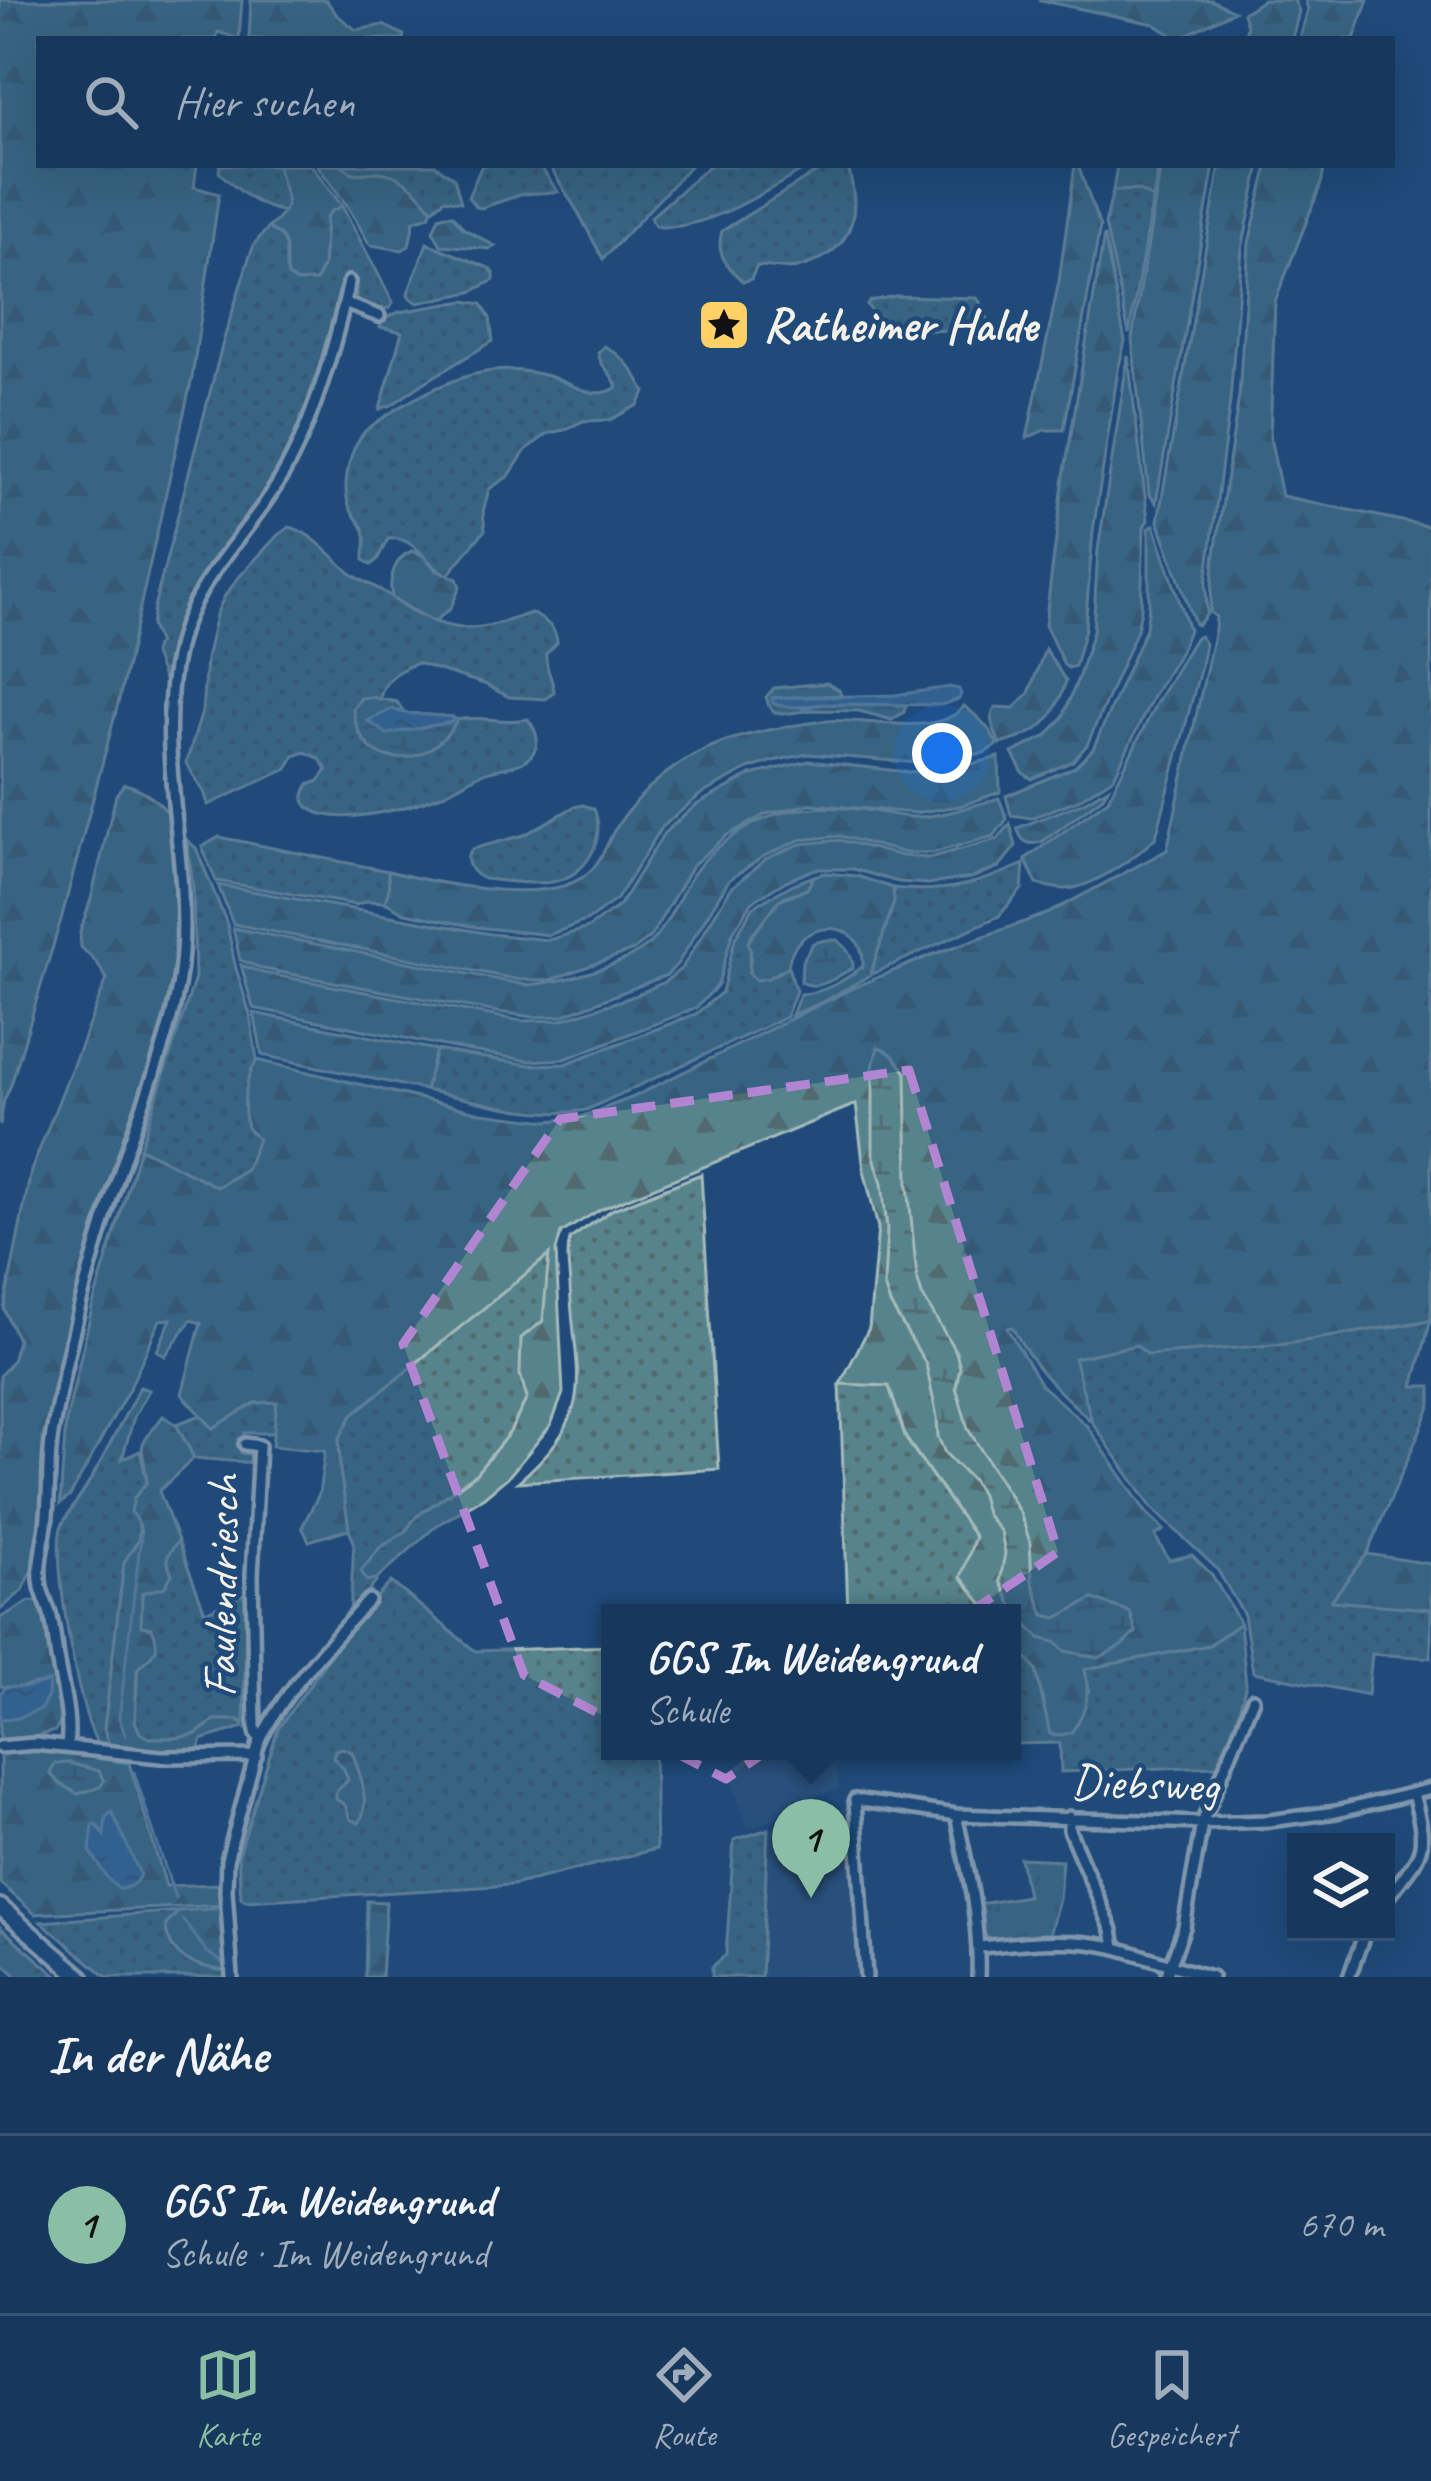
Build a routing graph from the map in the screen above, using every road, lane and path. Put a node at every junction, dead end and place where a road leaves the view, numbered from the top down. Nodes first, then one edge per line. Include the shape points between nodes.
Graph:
1 (349, 282) dead end
2 (344, 303) junction
3 (379, 316) dead end
4 (245, 1444) dead end
5 (369, 1600) dead end
6 (1253, 1699) dead end
7 (261, 1739) junction
8 (0, 1747) edge
9 (67, 1747) junction
10 (256, 1756) junction
11 (1431, 1790) edge
12 (1413, 1794) junction
13 (956, 1815) junction
14 (1070, 1817) junction
15 (1202, 1823) junction
16 (1427, 1851) edge
17 (1395, 1889) edge
18 (0, 1907) edge
19 (1362, 1941) edge
20 (979, 1947) junction
21 (1115, 1947) junction
22 (1169, 1972) edge
23 (81, 1977) edge
24 (232, 1977) edge
25 (866, 1977) edge
26 (978, 1977) edge
27 (1212, 1977) edge
28 (1348, 1977) edge

1 - 2 street
2 - 3 street
2 - 9 street via 306,430 276,487 191,604 179,639 167,718 182,886 178,980 93,1252 51,1441 39,1563
4 - 7 street, Faulendriesch via 259,1445 252,1575
5 - 7 street, Faulendriesch
6 - 15 street
7 - 10 street, Faulendriesch
8 - 9 street, Faulendriesch
9 - 10 street, Faulendriesch
10 - 24 street, Faulendriesch via 225,1877
11 - 12 street, Diebsweg
12 - 15 street, Diebsweg via 1336,1812
12 - 16 street
13 - 14 street, Diebsweg
13 - 20 street
13 - 25 street, Diebsweg via 855,1800
14 - 15 street, Diebsweg
14 - 21 street
15 - 22 street
16 - 17 street
18 - 23 main road
19 - 28 street
20 - 21 street
20 - 26 street
21 - 22 street
22 - 27 street

